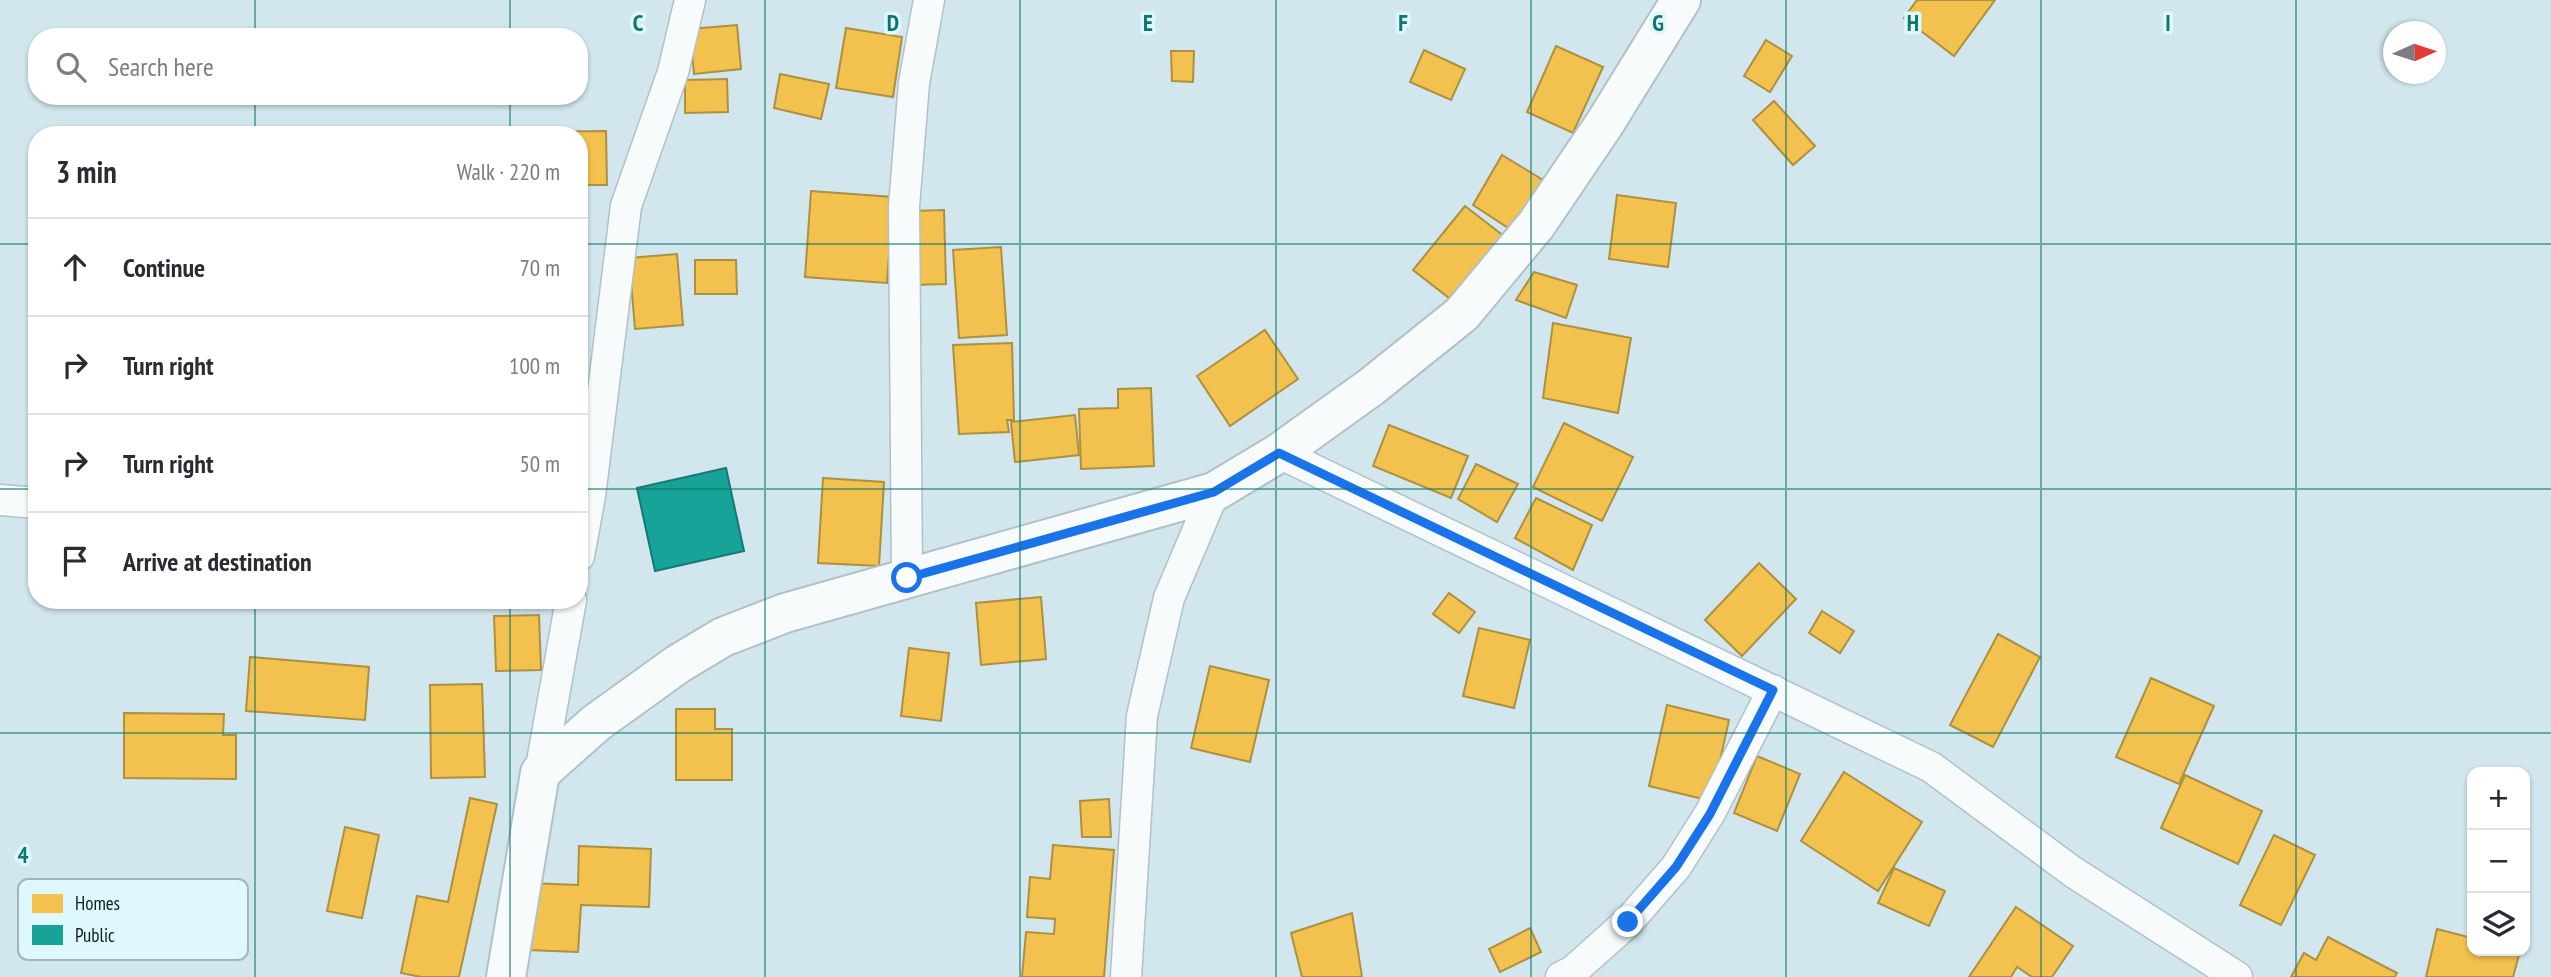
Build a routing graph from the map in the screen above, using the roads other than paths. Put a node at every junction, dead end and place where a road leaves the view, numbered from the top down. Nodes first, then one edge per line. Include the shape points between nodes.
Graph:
1 (690, 0) edge
2 (929, 0) edge
3 (1681, 0) edge
4 (1279, 453) junction
5 (588, 474) edge
6 (1214, 492) junction
7 (0, 500) edge
8 (28, 502) edge
9 (907, 578) junction
10 (569, 609) edge
11 (1773, 690) junction
12 (540, 773) junction
13 (506, 977) edge
14 (1126, 977) edge
15 (1561, 977) edge
16 (2237, 977) edge

1 - 5 street via 673,72 626,206
2 - 9 street via 914,83 904,206
3 - 4 street via 1536,225 1462,314
4 - 6 street
4 - 11 street
6 - 9 street
6 - 14 street via 1168,598 1142,716
7 - 8 street
9 - 12 street via 785,613 723,637 596,723
10 - 12 street
11 - 15 street via 1710,814 1676,867 1628,922
11 - 16 street via 1931,767 2073,873
12 - 13 street

